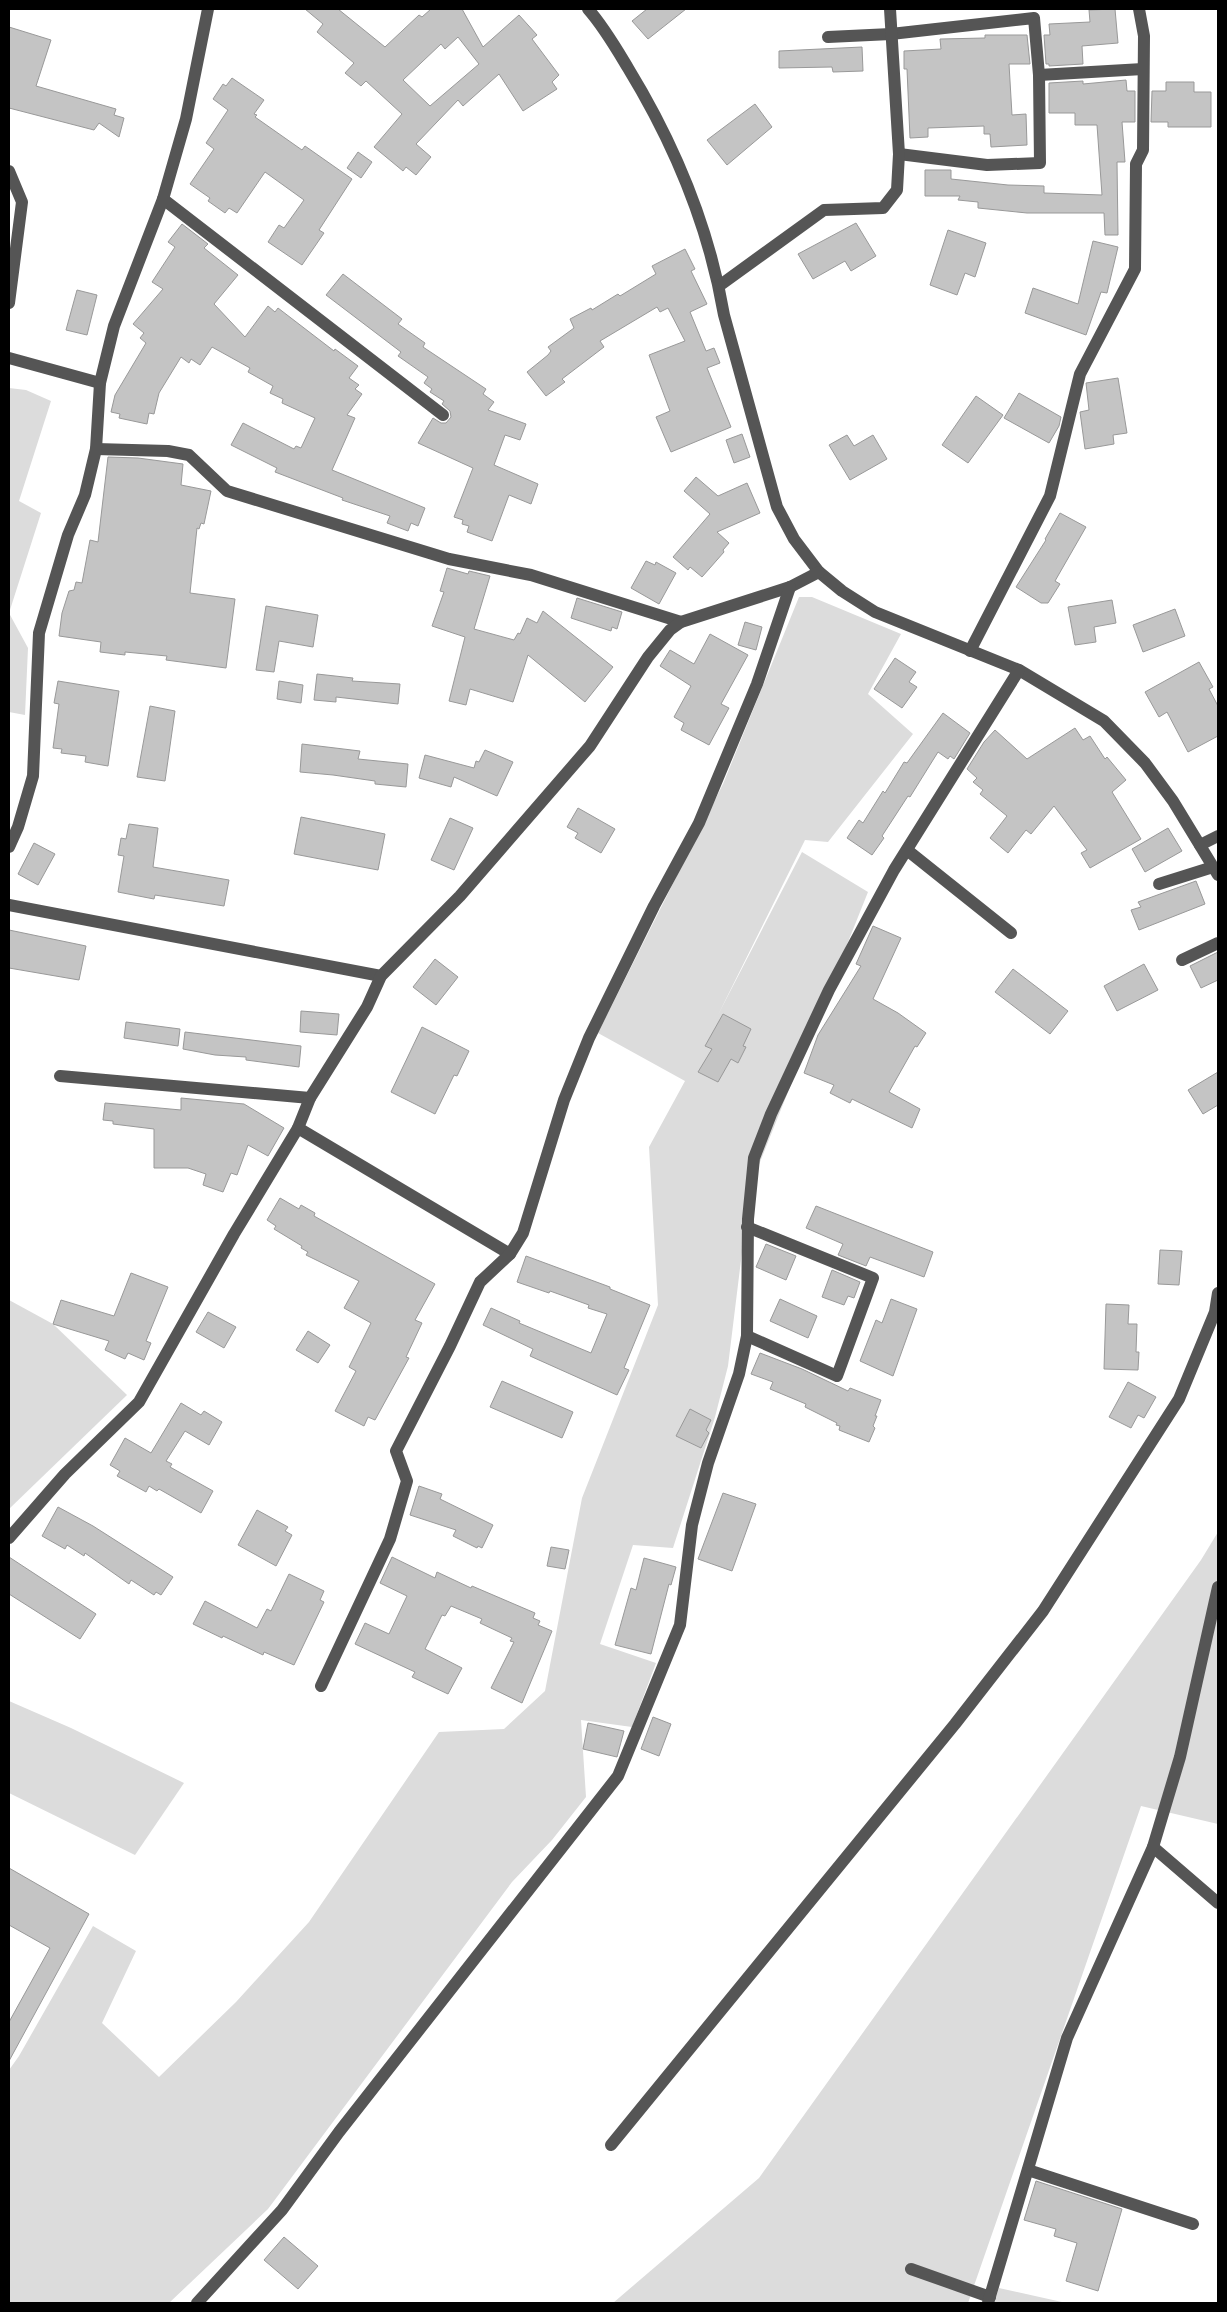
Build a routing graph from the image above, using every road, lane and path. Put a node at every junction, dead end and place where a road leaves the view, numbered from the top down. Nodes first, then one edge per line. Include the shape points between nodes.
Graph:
1 (208, 9) edge
2 (588, 9) edge
3 (890, 9) edge
4 (1139, 9) edge
5 (891, 34) junction
6 (828, 37) dead end
7 (1144, 69) junction
8 (1039, 75) junction
9 (899, 154) junction
10 (9, 171) edge
11 (163, 199) junction
12 (719, 286) junction
13 (9, 303) edge
14 (9, 358) edge
15 (100, 383) junction
16 (443, 415) dead end
17 (96, 449) junction
18 (819, 572) junction
19 (790, 587) junction
20 (681, 622) junction
21 (970, 651) junction
22 (1018, 670) junction
23 (1218, 836) edge
24 (1200, 845) junction
25 (9, 846) edge
26 (907, 850) junction
27 (1216, 871) edge
28 (1158, 884) dead end
29 (9, 905) edge
30 (1011, 933) dead end
31 (1218, 943) edge
32 (1182, 960) dead end
33 (381, 976) junction
34 (60, 1076) dead end
35 (310, 1098) junction
36 (298, 1128) junction
37 (747, 1227) junction
38 (510, 1254) junction
39 (1218, 1293) edge
40 (747, 1336) junction
41 (9, 1538) edge
42 (1218, 1587) edge
43 (321, 1686) dead end
44 (1153, 1847) junction
45 (1218, 1903) edge
46 (612, 2145) dead end
47 (1028, 2170) junction
48 (1193, 2224) dead end
49 (911, 2269) dead end
50 (989, 2300) edge
51 (196, 2303) edge

1 - 11 street via 186,119
2 - 12 street via 601,24 653,109 679,163 703,224
3 - 5 street
4 - 7 street via 1144,36
5 - 6 street
5 - 8 street via 1034,18
5 - 9 street
7 - 8 street
7 - 21 street via 1143,150 1136,164 1136,269 1080,374 1050,496
8 - 9 street via 1040,162 987,165
9 - 12 street via 897,190 883,208 824,210
10 - 13 street via 22,202
11 - 15 street via 114,326
11 - 16 street
12 - 18 street via 724,315 777,507 794,539
14 - 15 street
15 - 17 street
17 - 20 street via 189,455 228,492 449,560 531,575
17 - 25 street via 85,495 65,543 39,633 33,776
18 - 19 street
18 - 21 street via 875,612
19 - 20 street
19 - 38 street via 757,684 699,822 589,1038 564,1100 523,1233
20 - 33 street via 670,630 648,657 590,746 460,896
21 - 22 street
22 - 24 street via 1104,721 1145,763
22 - 26 street
23 - 24 street
24 - 27 street
26 - 30 street
26 - 37 street via 829,990 771,1114 754,1158
27 - 28 street
29 - 33 street
31 - 32 street
33 - 35 street via 368,1007
34 - 35 street
35 - 36 street
36 - 38 street
36 - 41 street via 139,1402 65,1474
37 - 40 street
37 - 40 street via 873,1278 837,1376
38 - 43 street via 480,1282 396,1450 407,1481 390,1539
39 - 46 street via 1215,1312 1179,1399 1043,1611
40 - 51 street via 739,1374 708,1463 692,1525 680,1625 618,1776 339,2132 282,2210
42 - 44 street via 1180,1758
44 - 45 street
44 - 47 street via 1067,2038
47 - 48 street
47 - 50 street
49 - 50 street

